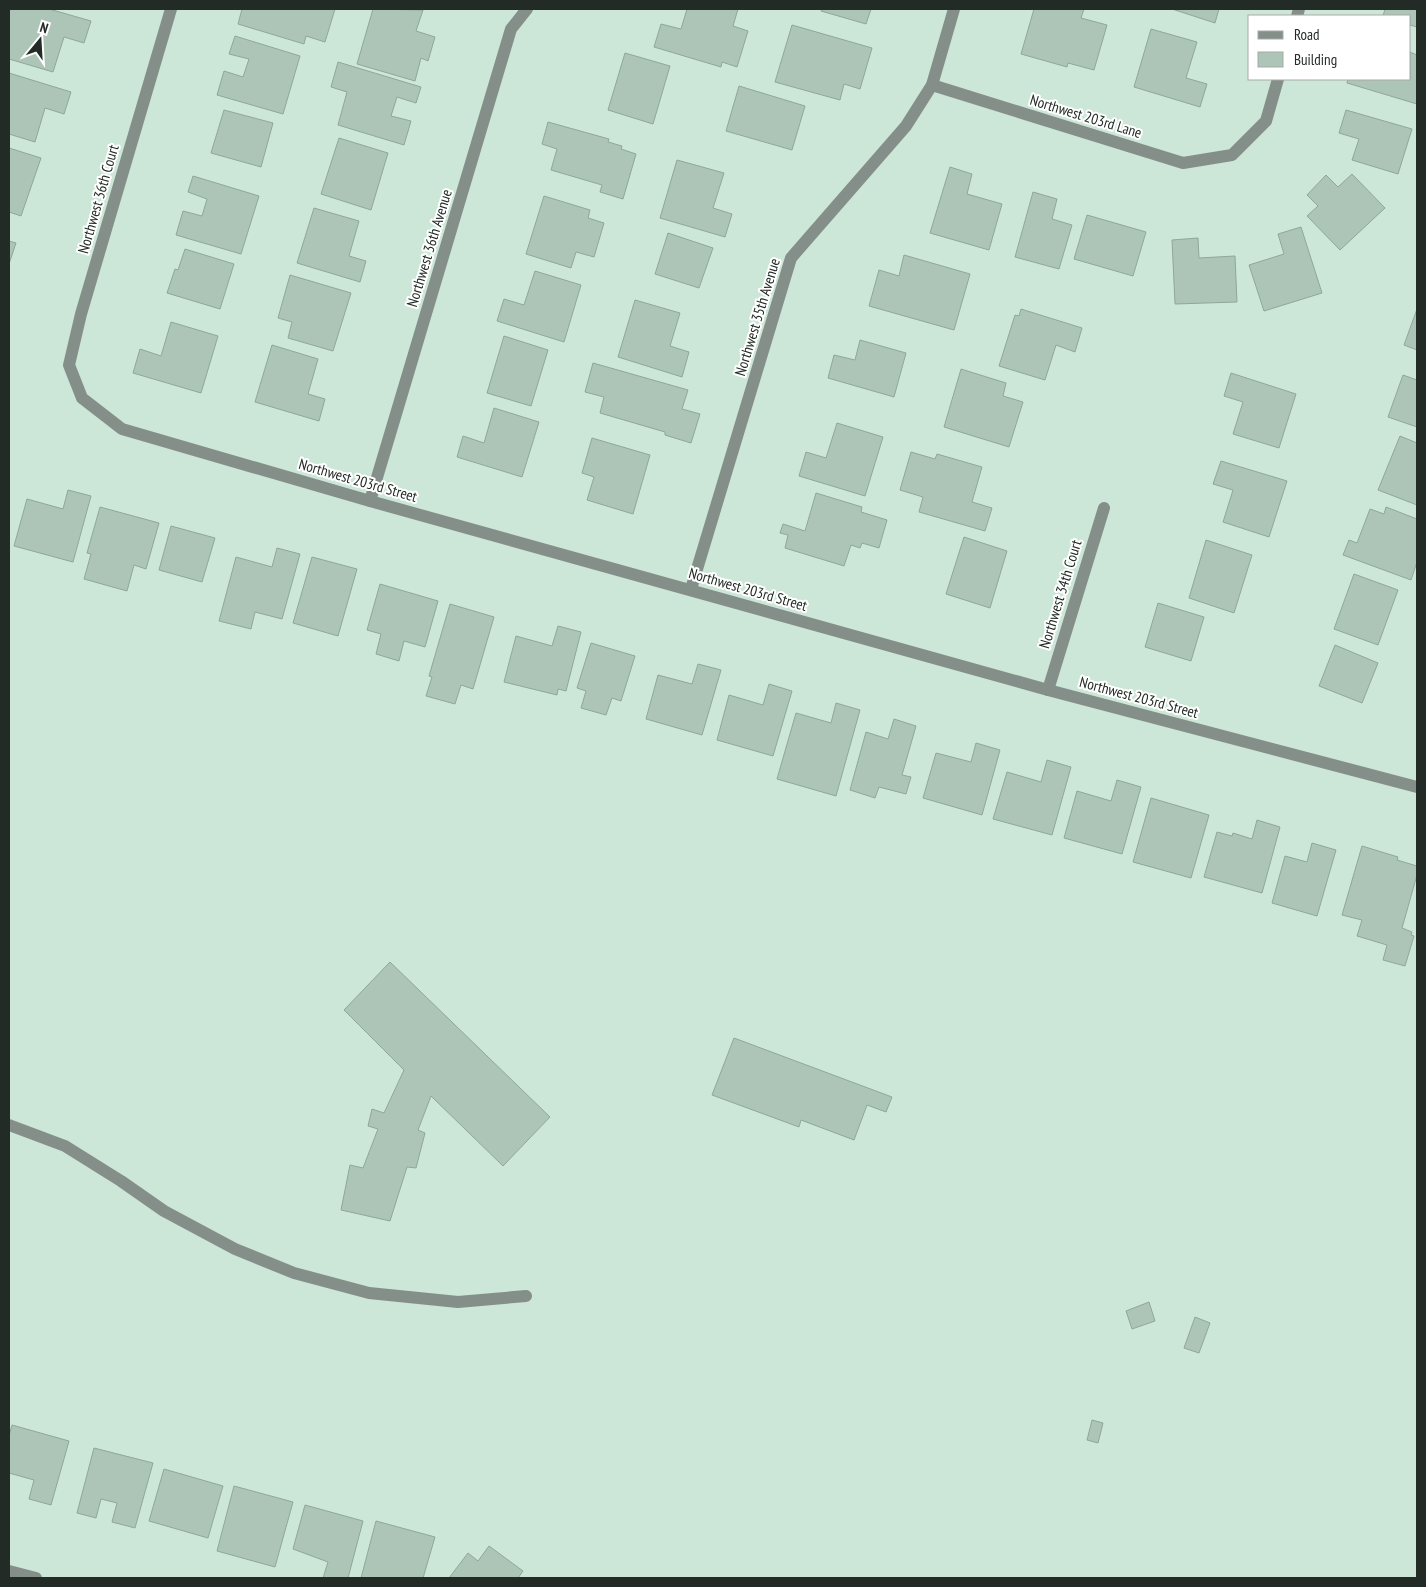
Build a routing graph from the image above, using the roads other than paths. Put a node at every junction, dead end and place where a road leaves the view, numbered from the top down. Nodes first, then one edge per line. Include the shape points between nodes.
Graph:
1 (171, 9) edge
2 (527, 9) edge
3 (954, 9) edge
4 (1278, 80) edge
5 (932, 85) junction
6 (82, 398) joint
7 (370, 501) junction
8 (1104, 508) dead end
9 (691, 589) junction
10 (1048, 690) junction
11 (1417, 787) edge
12 (9, 1125) edge
13 (526, 1296) dead end
14 (9, 1570) edge
15 (36, 1578) edge

1 - 6 street, Northwest 36th Court via 81,314 69,365
2 - 7 street, Northwest 36th Avenue via 511,29
3 - 5 street, Northwest 35th Avenue
4 - 5 street, Northwest 203rd Lane via 1266,121 1232,155 1183,162
5 - 9 street, Northwest 35th Avenue via 906,126 791,258
6 - 7 street, Northwest 203rd Street via 122,430
7 - 9 street, Northwest 203rd Street
8 - 10 street, Northwest 34th Court
9 - 10 street, Northwest 203rd Street
10 - 11 street, Northwest 203rd Street
12 - 13 street via 65,1146 172,1215 235,1249 294,1273 368,1293 449,1301
14 - 15 street

